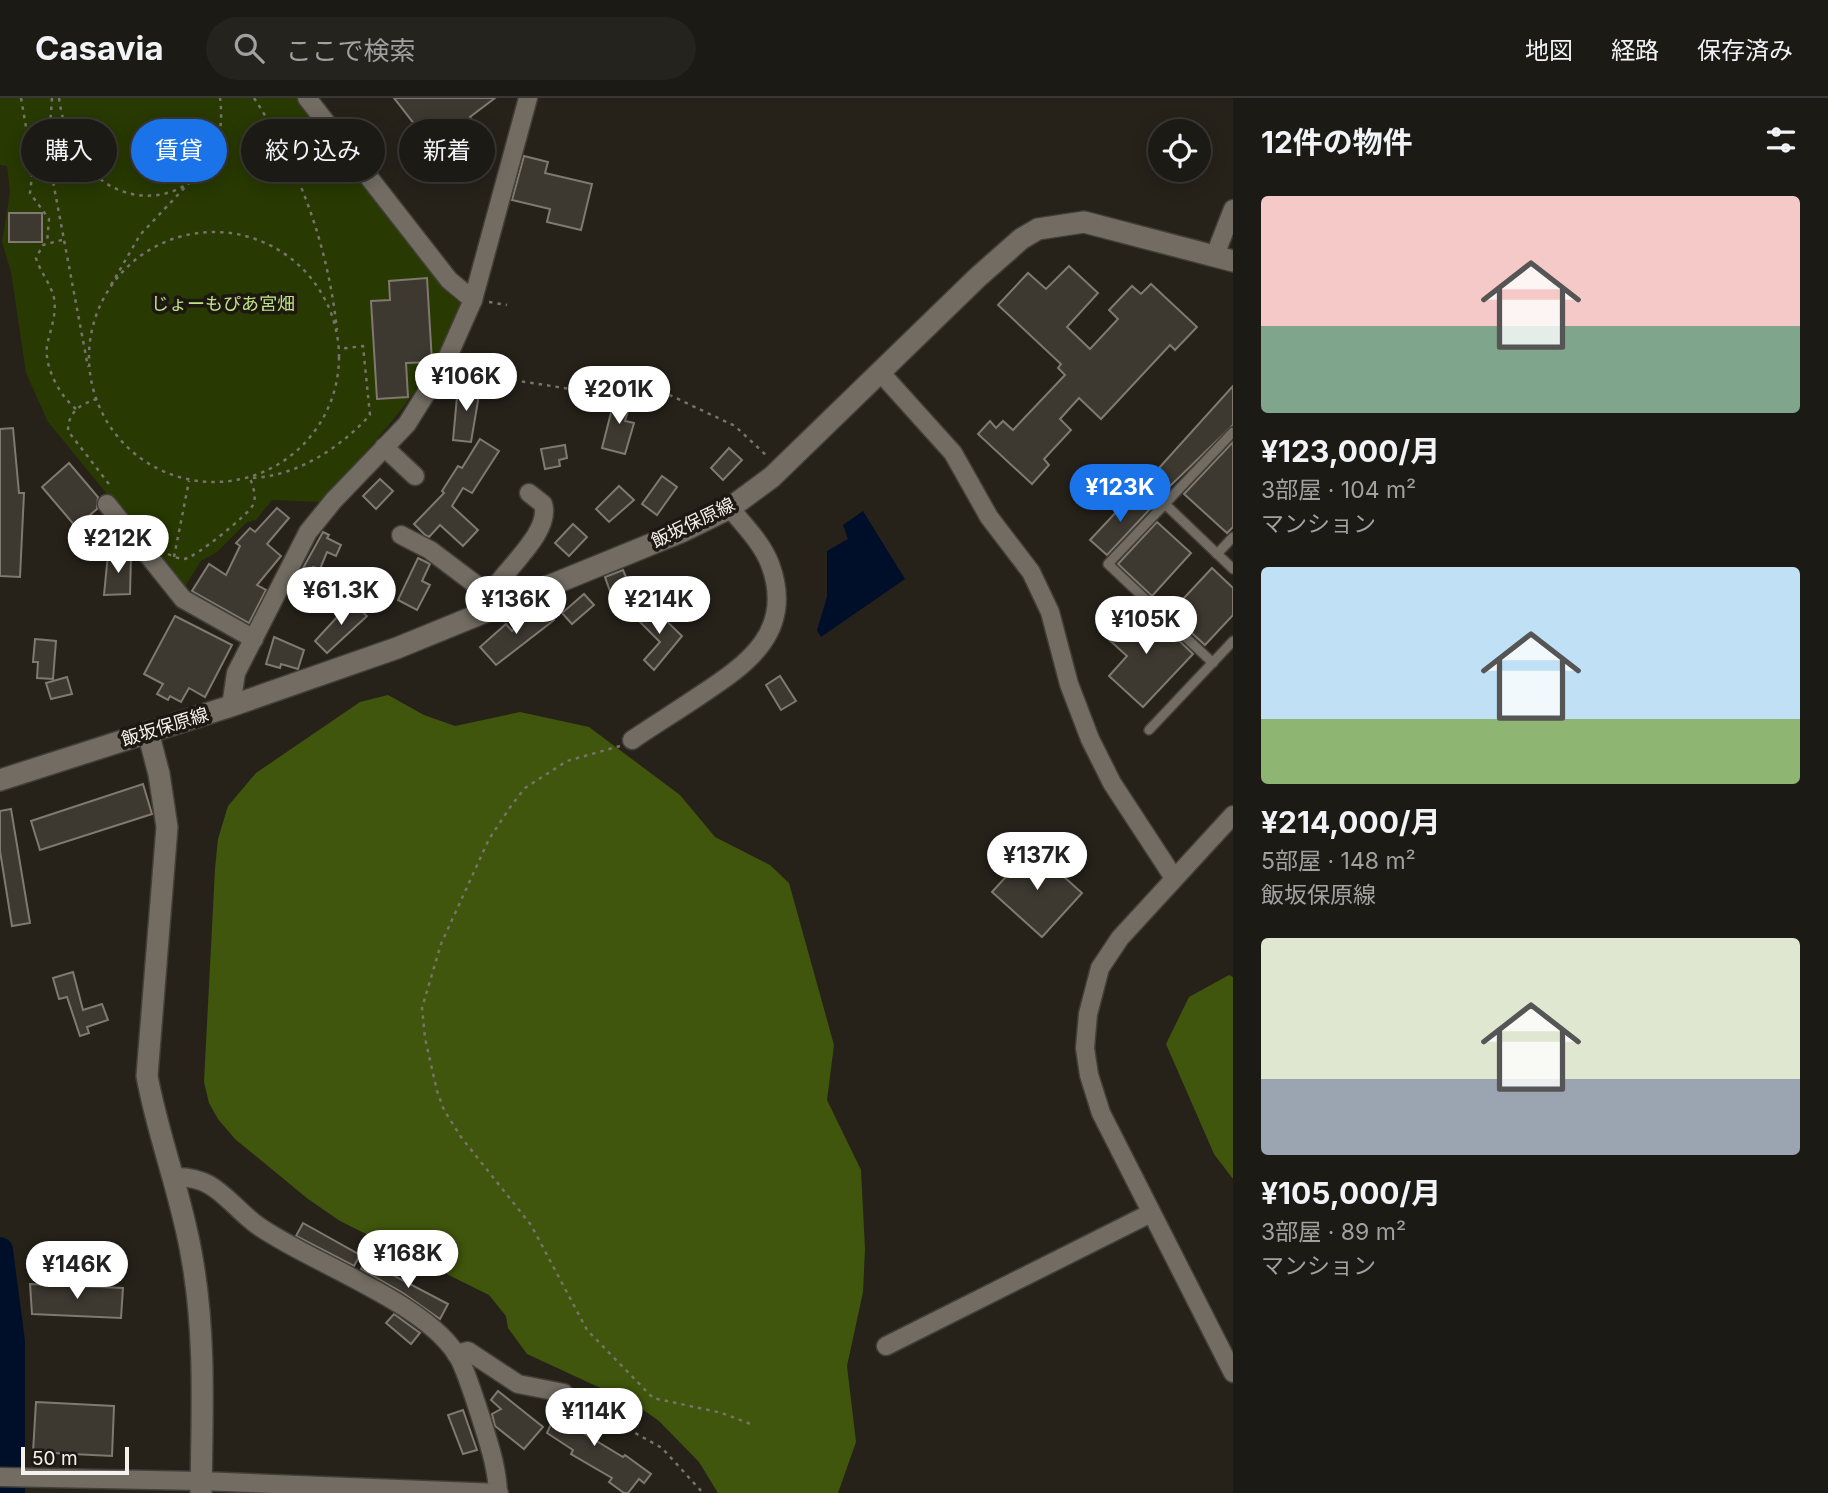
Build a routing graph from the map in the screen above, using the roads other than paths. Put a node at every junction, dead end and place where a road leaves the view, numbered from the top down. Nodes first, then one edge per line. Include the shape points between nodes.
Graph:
1 (306, 98) edge
2 (528, 98) edge
3 (1233, 209) edge
4 (1224, 258) edge
5 (473, 300) junction
6 (880, 372) junction
7 (1233, 432) edge
8 (384, 447) junction
9 (415, 476) dead end
10 (1144, 484) dead end
11 (529, 493) dead end
12 (112, 499) road end
13 (1165, 504) junction
14 (730, 508) junction
15 (401, 535) dead end
16 (1233, 537) edge
17 (1217, 554) junction
18 (1233, 569) edge
19 (491, 603) junction
20 (254, 639) junction
21 (1233, 642) edge
22 (1213, 663) junction
23 (232, 706) junction
24 (1149, 730) dead end
25 (149, 732) junction
26 (632, 740) road end
27 (0, 780) edge
28 (1233, 815) edge
29 (1174, 878) junction
30 (173, 1177) junction
31 (1151, 1213) junction
32 (886, 1346) dead end
33 (456, 1354) junction
34 (1233, 1373) edge
35 (564, 1393) road end
36 (0, 1477) edge
37 (201, 1487) edge
38 (498, 1493) edge

1 - 5 street via 449,279
2 - 5 street
3 - 4 street
4 - 6 main road, 飯坂保原線 via 1084,222 1038,229 978,277
5 - 8 street via 437,378 407,424
6 - 14 main road, 飯坂保原線 via 779,470
6 - 29 street via 953,453 989,517 1031,572 1050,612 1069,684 1090,739 1112,783
7 - 13 lane
8 - 9 street
8 - 20 street via 308,532
10 - 13 lane
11 - 19 street via 543,504 542,518 530,542 497,583
12 - 20 street via 183,598
13 - 17 lane
13 - 22 lane via 1108,564
14 - 19 main road, 飯坂保原線 via 681,532
14 - 26 street via 770,564 775,598 769,632 757,653 738,670
15 - 19 street via 430,550
16 - 17 lane
17 - 18 lane
19 - 23 main road, 飯坂保原線 via 397,648
20 - 23 street via 236,673
21 - 22 lane
22 - 24 lane
23 - 25 main road, 飯坂保原線
25 - 27 main road, 飯坂保原線
25 - 30 main road via 167,828 147,1076
28 - 29 street
29 - 31 street via 1119,939 1100,968 1085,1033 1089,1075 1101,1113
30 - 33 street via 205,1180 257,1225 391,1300 440,1336
30 - 37 main road via 192,1258 204,1352
31 - 32 street
31 - 34 street
33 - 35 street via 468,1351 518,1384
33 - 38 street via 489,1442
36 - 37 street
37 - 38 street

